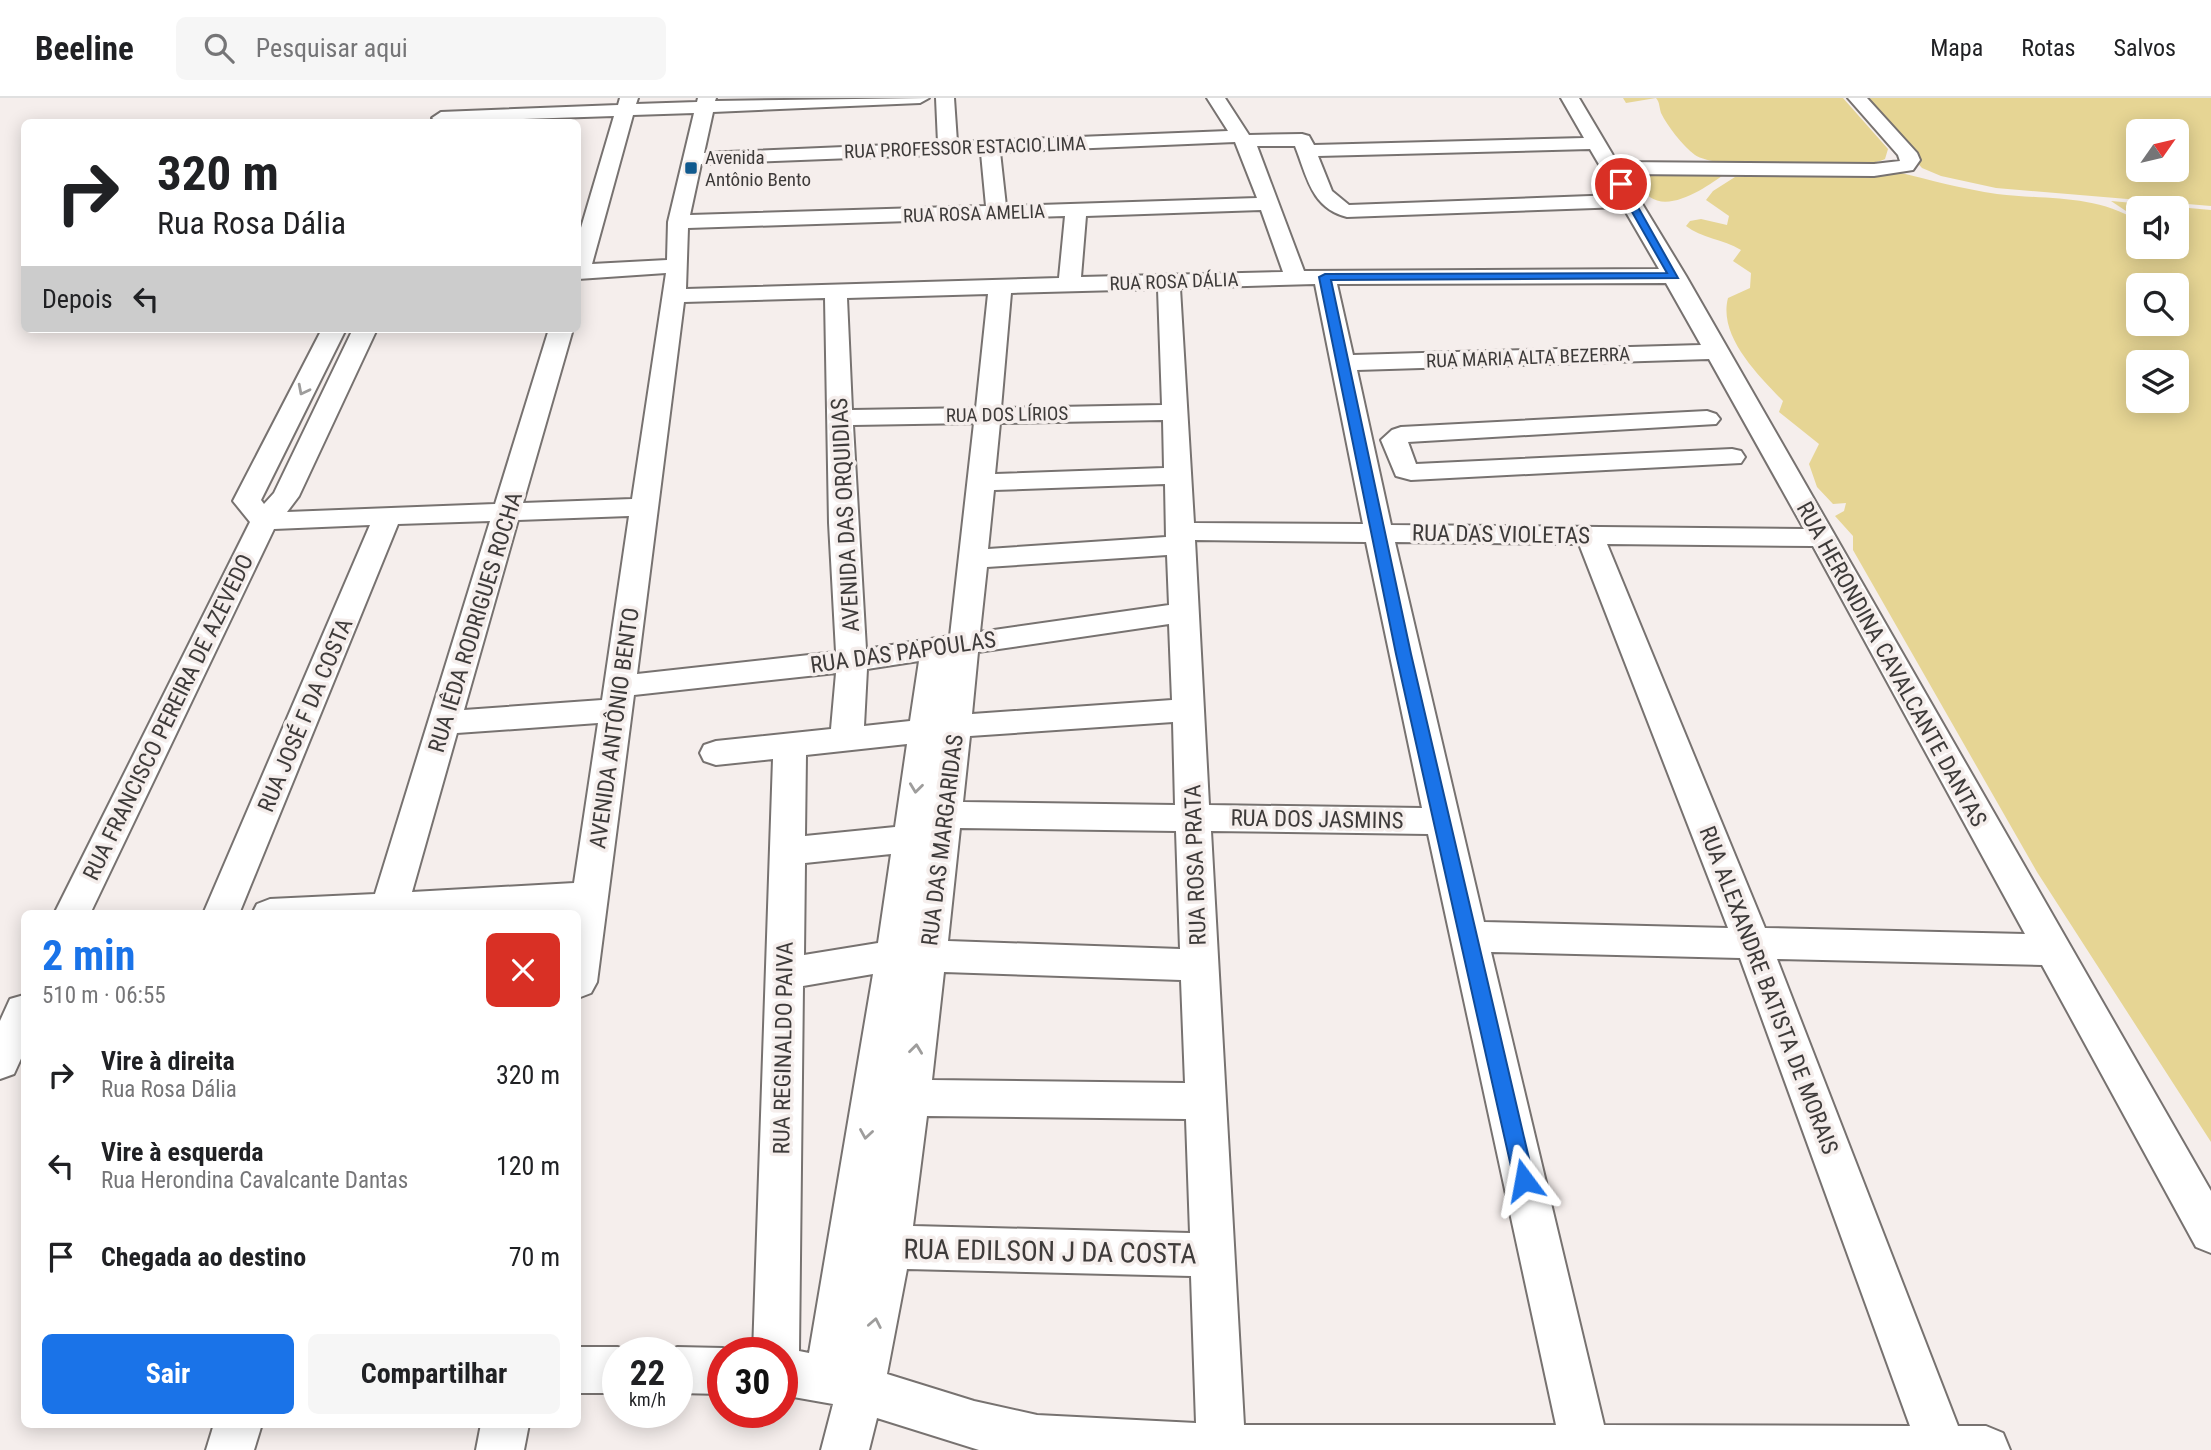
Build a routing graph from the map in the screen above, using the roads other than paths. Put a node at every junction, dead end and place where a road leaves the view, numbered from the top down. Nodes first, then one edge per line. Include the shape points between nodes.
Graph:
1 (452, 98) edge
2 (475, 98) edge
3 (905, 98) edge
4 (920, 98) edge
5 (945, 98) edge
6 (1216, 98) edge
7 (1570, 98) edge
8 (1857, 98) edge
9 (711, 103) edge
10 (626, 104) edge
11 (441, 119) edge
12 (464, 119) edge
13 (474, 119) edge
14 (1240, 138) junction
15 (1596, 144) junction
16 (990, 145) junction
17 (1303, 145) junction
18 (948, 147) junction
19 (699, 159) junction
20 (1611, 168) junction
21 (1630, 201) junction
22 (1271, 204) junction
23 (1076, 210) junction
24 (997, 213) junction
25 (685, 222) junction
26 (581, 262) edge
27 (678, 266) junction
28 (581, 272) edge
29 (1675, 276) junction
30 (1310, 278) junction
31 (1169, 281) junction
32 (1069, 285) junction
33 (1000, 287) junction
34 (836, 292) junction
35 (674, 296) junction
36 (332, 333) edge
37 (363, 333) edge
38 (560, 333) edge
39 (1714, 352) junction
40 (1343, 363) junction
41 (1175, 412) junction
42 (988, 414) junction
43 (839, 418) junction
44 (1707, 419) dead end
45 (1396, 452) junction
46 (1362, 455) junction
47 (1732, 457) dead end
48 (1178, 476) junction
49 (981, 482) junction
50 (645, 507) junction
51 (509, 511) junction
52 (388, 516) junction
53 (264, 521) junction
54 (1378, 532) junction
55 (1589, 535) junction
56 (1181, 538) junction
57 (1822, 538) junction
58 (971, 559) junction
59 (1184, 612) junction
60 (950, 645) junction
61 (852, 661) junction
62 (619, 698) junction
63 (1189, 710) junction
64 (444, 723) junction
65 (939, 729) junction
66 (847, 738) junction
67 (790, 744) junction
68 (716, 752) dead end
69 (945, 815) junction
70 (1193, 818) junction
71 (1442, 821) junction
72 (910, 838) junction
73 (787, 851) junction
74 (591, 896) junction
75 (74, 910) edge
76 (223, 910) edge
77 (388, 910) edge
78 (1469, 937) junction
79 (1752, 941) junction
80 (2052, 950) junction
81 (911, 956) junction
82 (581, 962) edge
83 (1199, 965) junction
84 (785, 974) junction
85 (21, 1017) edge
86 (0, 1062) edge
87 (909, 1098) junction
88 (1205, 1101) junction
89 (2211, 1232) edge
90 (890, 1247) junction
91 (1211, 1255) junction
92 (776, 1337) edge
93 (581, 1370) edge
94 (602, 1370) edge
95 (824, 1380) edge
96 (237, 1428) edge
97 (504, 1428) edge
98 (1964, 1449) edge
99 (230, 1450) edge
100 (500, 1450) edge
101 (845, 1450) edge
102 (1221, 1450) edge
103 (1585, 1450) edge

1 - 11 street
2 - 12 street
3 - 4 street
3 - 9 street
5 - 18 street
6 - 14 street
7 - 15 street, RUA HERONDINA CAVALCANTE DANTAS
8 - 20 street via 1907,153 1910,160 1906,166 1874,170
9 - 10 street
9 - 19 street, AVENIDA ANTÔNIO BENTO
10 - 13 street
10 - 26 street
14 - 16 street, RUA PROFESSOR ESTACIO LIMA
14 - 17 street, RUA PROFESSOR ESTACIO LIMA
14 - 22 street
15 - 17 street, RUA PROFESSOR ESTACIO LIMA
15 - 20 street, RUA HERONDINA CAVALCANTE DANTAS
16 - 18 street, RUA PROFESSOR ESTACIO LIMA
16 - 24 street
17 - 21 street via 1326,199 1338,209 1361,212
18 - 19 street, RUA PROFESSOR ESTACIO LIMA
19 - 25 street, AVENIDA ANTÔNIO BENTO
20 - 21 street, RUA HERONDINA CAVALCANTE DANTAS
21 - 29 street, RUA HERONDINA CAVALCANTE DANTAS
22 - 23 street, RUA ROSA AMELIA
22 - 30 street
23 - 24 street, RUA ROSA AMELIA
23 - 32 street
24 - 25 street, RUA ROSA AMELIA
25 - 27 street, AVENIDA ANTÔNIO BENTO
27 - 28 street
27 - 35 street, AVENIDA ANTÔNIO BENTO
29 - 30 street, RUA ROSA DÁLIA
29 - 39 street, RUA HERONDINA CAVALCANTE DANTAS
30 - 31 street, RUA ROSA DÁLIA
30 - 40 street
31 - 32 street, RUA ROSA DÁLIA
31 - 41 street, RUA ROSA PRATA
32 - 33 street, RUA ROSA DÁLIA
33 - 34 street, RUA ROSA DÁLIA
33 - 42 street, RUA DAS MARGARIDAS
34 - 35 street, RUA ROSA DÁLIA
34 - 43 street, AVENIDA DAS ORQUIDIAS
35 - 50 street, AVENIDA ANTÔNIO BENTO
36 -> 53 street via 247,500
37 - 53 street, RUA FRANCISCO PEREIRA DE AZEVEDO via 286,496
38 - 51 street, RUA IÊDA RODRIGUES ROCHA
39 - 40 street, RUA MARIA ALTA BEZERRA
39 - 57 street, RUA HERONDINA CAVALCANTE DANTAS
40 - 46 street
41 - 42 street, RUA DOS LÍRIOS
41 - 48 street, RUA ROSA PRATA
42 - 43 street, RUA DOS LÍRIOS
42 - 49 street, RUA DAS MARGARIDAS
43 - 61 street, AVENIDA DAS ORQUIDIAS
44 - 45 street via 1401,435 1394,440
45 - 46 street
45 - 47 street via 1405,470 1411,472
46 - 54 street
48 - 49 street
48 - 56 street, RUA ROSA PRATA
49 - 58 street, RUA DAS MARGARIDAS
50 - 51 street
50 - 62 street, AVENIDA ANTÔNIO BENTO
51 - 52 street
51 - 64 street, RUA IÊDA RODRIGUES ROCHA
52 - 53 street
52 - 76 street, RUA JOSÉ F DA COSTA
53 - 75 street, RUA FRANCISCO PEREIRA DE AZEVEDO
54 - 55 street, RUA DAS VIOLETAS
54 - 56 street, RUA DAS VIOLETAS
54 - 71 street
55 - 57 street, RUA DAS VIOLETAS
55 - 79 street, RUA ALEXANDRE BATISTA DE MORAIS
56 - 58 street, RUA DAS VIOLETAS
56 - 59 street, RUA ROSA PRATA
57 - 80 street, RUA HERONDINA CAVALCANTE DANTAS
58 - 60 street, RUA DAS MARGARIDAS
59 - 60 street, RUA DAS PAPOULAS
59 - 63 street, RUA ROSA PRATA
60 - 61 street, RUA DAS PAPOULAS
60 - 65 street, RUA DAS MARGARIDAS
61 - 62 street, RUA DAS PAPOULAS
61 - 66 street, AVENIDA DAS ORQUIDIAS
62 - 64 street, RUA DAS PAPOULAS
62 - 74 street, AVENIDA ANTÔNIO BENTO
63 - 65 street
63 - 70 street, RUA ROSA PRATA
64 - 77 street, RUA IÊDA RODRIGUES ROCHA
65 - 66 street
65 - 69 street, RUA DAS MARGARIDAS
65 -> 72 street, RUA DAS MARGARIDAS
66 - 67 street
67 - 68 street
67 - 73 street, RUA REGINALDO PAIVA
69 - 70 street
69 - 81 street, RUA DAS MARGARIDAS
70 - 71 street, RUA DOS JASMINS
70 - 83 street, RUA ROSA PRATA
71 - 78 street
72 - 73 street
72 - 81 street, RUA DAS MARGARIDAS
73 - 84 street, RUA REGINALDO PAIVA
74 - 77 street
74 - 82 street, AVENIDA ANTÔNIO BENTO
78 - 79 street
78 - 103 street
79 - 80 street
79 - 98 street, RUA ALEXANDRE BATISTA DE MORAIS
80 - 89 street, RUA HERONDINA CAVALCANTE DANTAS
81 - 83 street
81 - 84 street
87 -> 81 street, RUA DAS MARGARIDAS
81 -> 95 street, RUA DAS MARGARIDAS
83 - 88 street, RUA ROSA PRATA
84 - 92 street, RUA REGINALDO PAIVA
85 - 86 street
87 - 88 street
87 - 90 street, RUA DAS MARGARIDAS
88 - 91 street, RUA ROSA PRATA
90 - 91 street, RUA EDILSON J DA COSTA
95 -> 90 street, RUA DAS MARGARIDAS
91 - 102 street, RUA ROSA PRATA
93 - 94 street
95 - 101 street
95 - 102 street via 1037,1439
96 - 99 street
97 - 100 street
98 - 103 street
102 - 103 street

